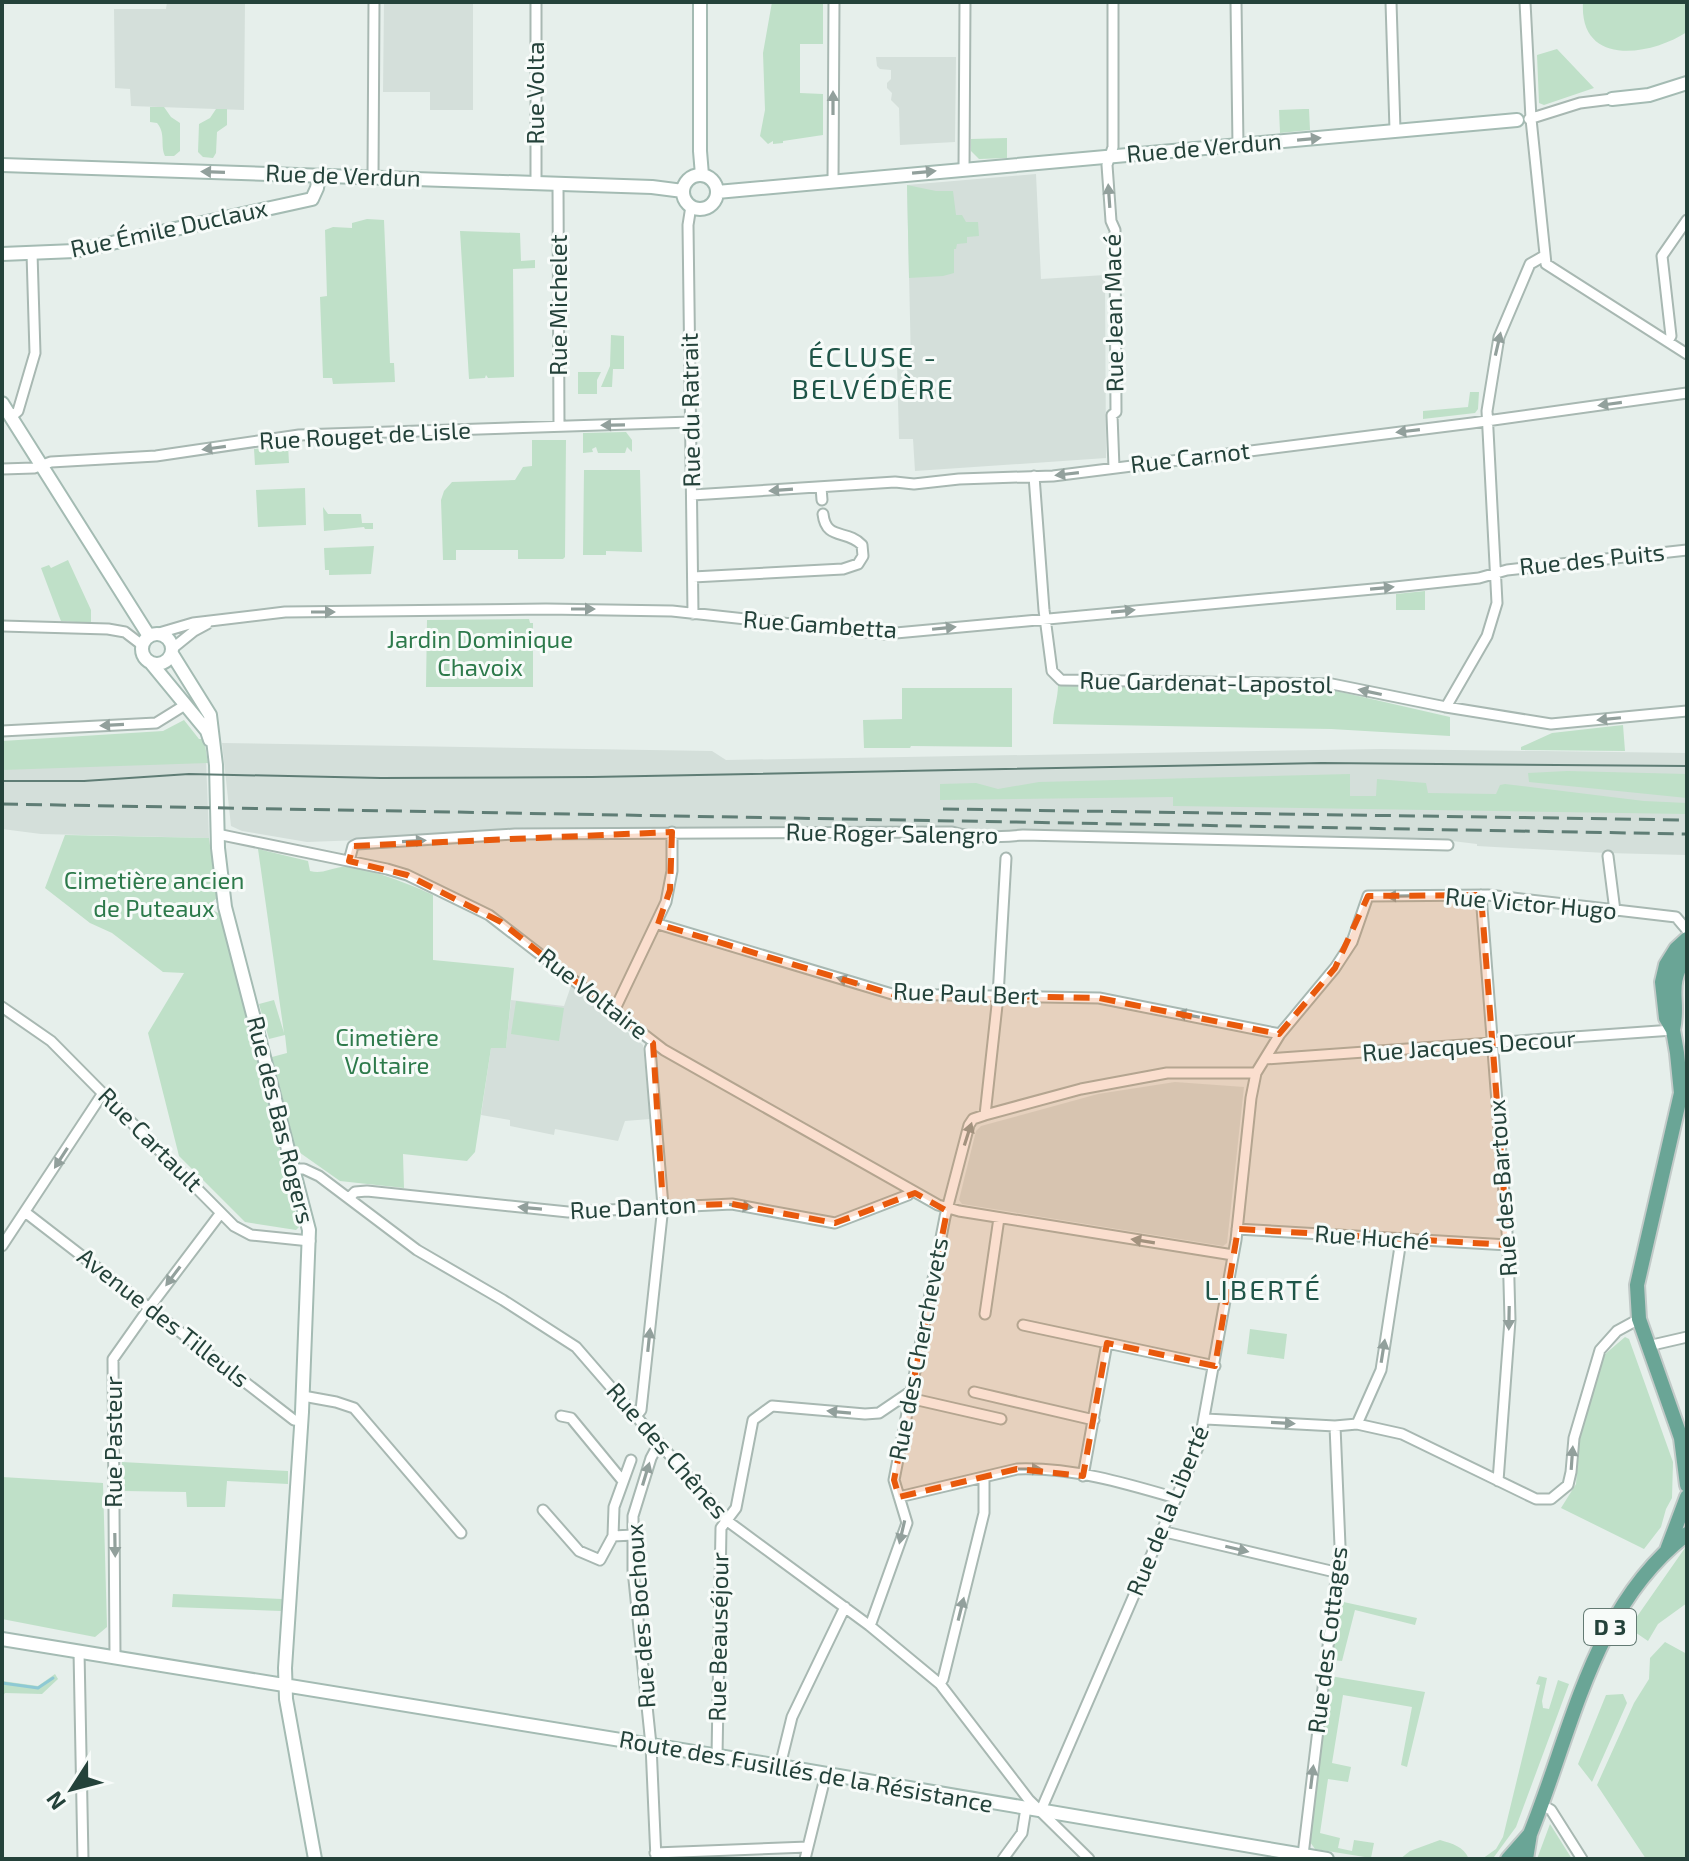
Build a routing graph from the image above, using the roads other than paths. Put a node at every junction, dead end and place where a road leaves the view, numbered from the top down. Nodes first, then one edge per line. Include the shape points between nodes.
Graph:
1 (374, 2) edge
2 (536, 2) edge
3 (700, 2) edge
4 (834, 2) edge
5 (965, 2) edge
6 (1113, 2) edge
7 (1236, 2) edge
8 (1391, 2) edge
9 (1525, 2) edge
10 (1687, 83) edge
11 (1612, 99) joint
12 (1524, 119) junction
13 (1395, 130) junction
14 (1238, 146) junction
15 (1110, 157) junction
16 (2, 165) edge
17 (964, 169) junction
18 (702, 175) junction
19 (319, 176) junction
20 (373, 177) junction
21 (833, 181) junction
22 (536, 184) junction
23 (558, 184) junction
24 (683, 191) junction
25 (717, 192) junction
26 (691, 206) junction
27 (1687, 220) edge
28 (32, 253) junction
29 (2, 254) edge
30 (1544, 256) junction
31 (1668, 341) junction
32 (1687, 354) edge
33 (1687, 393) edge
34 (2, 403) edge
35 (11, 417) junction
36 (1486, 421) junction
37 (691, 422) junction
38 (559, 426) junction
39 (40, 465) junction
40 (1114, 468) junction
41 (2, 469) edge
42 (1034, 476) junction
43 (821, 487) junction
44 (692, 495) junction
45 (822, 500) dead end
46 (823, 514) dead end
47 (1687, 550) edge
48 (1496, 572) junction
49 (693, 577) junction
50 (693, 614) junction
51 (237, 617) junction
52 (1046, 618) junction
53 (2, 626) edge
54 (150, 638) junction
55 (172, 651) junction
56 (151, 663) junction
57 (185, 705) junction
58 (1446, 707) junction
59 (1687, 711) edge
60 (2, 731) edge
61 (214, 750) junction
62 (672, 832) junction
63 (217, 834) junction
64 (1448, 845) dead end
65 (1608, 856) dead end
66 (1006, 858) dead end
67 (349, 861) junction
68 (1481, 895) junction
69 (1368, 896) joint
70 (1615, 911) junction
71 (658, 924) junction
72 (1687, 930) edge
73 (1687, 939) edge
74 (1687, 955) edge
75 (998, 996) junction
76 (2, 1007) edge
77 (614, 1011) junction
78 (1673, 1030) junction
79 (1280, 1034) junction
80 (653, 1043) junction
81 (1493, 1044) junction
82 (1265, 1059) junction
83 (1256, 1073) junction
84 (101, 1091) junction
85 (1684, 1092) edge
86 (985, 1115) junction
87 (1682, 1118) edge
88 (294, 1169) junction
89 (911, 1190) junction
90 (349, 1198) junction
91 (663, 1206) junction
92 (948, 1209) junction
93 (25, 1212) junction
94 (220, 1214) junction
95 (999, 1218) junction
96 (1237, 1229) junction
97 (1401, 1240) junction
98 (310, 1241) junction
99 (1508, 1245) junction
100 (2, 1246) edge
101 (1233, 1255) junction
102 (149, 1308) junction
103 (985, 1314) dead end
104 (1639, 1319) junction
105 (1023, 1325) dead end
106 (1687, 1337) edge
107 (1107, 1343) junction
108 (1648, 1346) junction
109 (1215, 1366) junction
110 (974, 1392) dead end
111 (910, 1395) junction
112 (303, 1396) junction
113 (561, 1416) dead end
114 (636, 1416) junction
115 (1001, 1419) dead end
116 (1206, 1419) junction
117 (1094, 1420) junction
118 (301, 1421) junction
119 (1357, 1424) junction
120 (1335, 1426) junction
121 (1684, 1441) edge
122 (659, 1443) junction
123 (631, 1460) dead end
124 (1083, 1476) junction
125 (984, 1478) junction
126 (622, 1480) junction
127 (1498, 1481) junction
128 (1687, 1485) edge
129 (899, 1497) junction
130 (1687, 1497) edge
131 (1176, 1498) junction
132 (543, 1510) dead end
133 (726, 1520) junction
134 (1161, 1531) junction
135 (461, 1533) dead end
136 (1687, 1534) edge
137 (633, 1535) junction
138 (613, 1536) junction
139 (1667, 1550) junction
140 (1335, 1572) junction
141 (845, 1607) junction
142 (870, 1626) junction
143 (2, 1639) edge
144 (79, 1651) junction
145 (115, 1657) junction
146 (940, 1684) junction
147 (286, 1686) junction
148 (651, 1745) junction
149 (717, 1756) junction
150 (780, 1766) junction
151 (826, 1774) junction
152 (1542, 1805) junction
153 (1026, 1808) junction
154 (1041, 1810) junction
155 (1530, 1834) junction
156 (808, 1847) junction
157 (1303, 1855) junction
158 (656, 1856) edge
159 (83, 1859) edge
160 (315, 1859) edge
161 (805, 1859) edge
162 (1003, 1859) edge
163 (1089, 1859) edge
164 (1327, 1859) edge
165 (1508, 1859) edge
166 (1526, 1859) edge
167 (1582, 1859) edge

1 - 20 street
2 - 22 street, Rue Volta
3 - 18 street
21 -> 4 street
5 - 17 street
6 - 15 street, Rue Jean Macé
7 - 14 street
8 - 13 street
9 - 12 street
10 - 11 street, Rue de Verdun
11 - 12 street, Rue de Verdun
12 - 13 street, Rue de Verdun
12 - 30 street
14 -> 13 street, Rue de Verdun
14 - 15 street, Rue de Verdun
15 - 17 street, Rue de Verdun
40 -> 15 street, Rue Jean Macé via 1115,230
19 -> 16 street, Rue de Verdun
21 -> 17 street, Rue de Verdun
18 - 24 street via 688,179
18 - 25 street via 713,180
19 - 20 street, Rue de Verdun
19 - 28 street, Rue Émile Duclaux via 312,199 75,251
20 - 22 street, Rue de Verdun
21 - 25 street, Rue de Verdun
22 - 23 street, Rue de Verdun
23 - 24 street, Rue de Verdun
23 - 38 street, Rue Michelet
24 - 26 street
25 - 26 street, Rue de Verdun via 708,207
26 - 37 street, Rue du Ratrait
27 - 31 street via 1662,256
28 - 29 street, Rue Émile Duclaux
28 - 35 street via 35,353 18,411
30 - 31 street via 1546,264
36 -> 30 street via 1499,337 1530,264
31 - 32 street
33 -> 36 street, Rue Carnot
34 - 35 street
35 - 39 street
36 -> 40 street, Rue Carnot
36 - 48 street
37 -> 38 street, Rue Rouget de Lisle
37 - 44 street, Rue du Ratrait
38 -> 39 street, Rue Rouget de Lisle via 299,435 156,456
39 - 41 street
39 - 54 street
40 -> 42 street, Rue Carnot
42 - 43 street, Rue Carnot
42 - 52 street
43 -> 44 street, Rue Carnot
43 - 45 street
44 - 49 street, Rue du Ratrait
46 - 49 street via 830,531 862,545 858,564
47 - 48 street, Rue des Puits
52 -> 48 street, Rue Gambetta via 1395,587
48 - 58 street via 1497,603 1487,636
49 - 50 street, Rue du Ratrait
51 -> 50 street, Rue Gambetta via 546,609
50 -> 52 street, Rue Gambetta via 885,634
51 - 54 street, Rue Gambetta via 193,623
51 - 55 street, Rue Gambetta via 204,625
58 -> 52 street, Rue Gardenat-Lapostol via 1332,684 1057,678
53 - 54 street via 108,629
54 - 55 street via 167,637
54 - 56 street via 144,658
55 - 56 street via 166,662
55 - 61 street, Rue des Bas Rogers via 210,715
56 - 57 street, Rue des Bas Rogers
57 -> 60 street via 156,723
57 - 61 street, Rue des Bas Rogers via 207,731
59 -> 58 street, Rue Gardenat-Lapostol via 1551,724
61 - 63 street, Rue des Bas Rogers
62 - 64 street, Rue Roger Salengro via 952,832 975,837
67 -> 62 street, Rue Roger Salengro via 357,844
62 - 71 street via 670,890
63 - 67 street, Rue Voltaire
63 - 88 street, Rue des Bas Rogers via 225,907
65 - 70 street
66 - 75 street
67 - 77 street, Rue Voltaire via 407,875 489,915
68 -> 69 street, Rue Victor Hugo
68 - 70 street, Rue Victor Hugo
68 - 81 street, Rue des Bartoux
69 - 79 street, Rue de la Liberté via 1352,942
70 - 72 street, Rue Victor Hugo via 1676,917
75 -> 71 street, Rue Paul Bert via 892,994
71 - 77 street
73 - 78 main road via 1666,965 1662,982 1666,1018
74 - 78 main road via 1673,986
79 -> 75 street, Rue Paul Bert via 1099,998
75 - 86 street
76 - 84 street, Rue Cartault via 51,1041
77 - 80 street, Rue Voltaire
78 - 81 street, Rue Jacques Decour
78 - 85 main road
79 - 82 street, Rue de la Liberté
80 - 89 street, Rue Voltaire
80 - 91 street
81 - 82 street, Rue Jacques Decour
81 - 99 street, Rue des Bartoux
82 - 83 street, Rue de la Liberté
83 - 86 street via 1167,1073
83 - 96 street, Rue de la Liberté
84 -> 93 street
84 - 94 street, Rue Cartault
85 - 87 main road
92 -> 86 street, Rue des Cherchevets via 969,1125
87 - 104 main road via 1637,1285
88 - 90 street, Rue des Chênes via 316,1174
88 - 98 street, Rue des Bas Rogers
91 -> 89 street, Rue Danton via 732,1204 835,1223
89 - 92 street, Rue Voltaire
91 -> 90 street, Rue Danton via 568,1212 367,1191
90 - 114 street, Rue des Chênes via 417,1250 576,1347
114 -> 91 street via 641,1410
92 - 95 street, Rue Voltaire
92 - 111 street, Rue des Cherchevets
93 - 100 street
93 - 102 street, Avenue des Tilleuls
94 - 98 street, Rue Cartault via 251,1235
94 -> 102 street, Rue Pasteur
101 -> 95 street, Rue Voltaire
95 - 103 street
96 - 97 street, Rue Huché
96 - 101 street, Rue de la Liberté
97 - 99 street, Rue Huché
119 -> 97 street via 1381,1370
98 - 112 street, Rue des Bas Rogers
99 -> 127 street, Rue des Bartoux via 1510,1320
101 - 109 street, Rue de la Liberté
102 - 118 street, Avenue des Tilleuls
102 -> 145 street, Rue Pasteur via 113,1359
104 - 108 main road
127 -> 104 street via 1536,1499 1551,1499 1568,1485 1574,1438 1600,1350 1617,1331
105 - 107 street
106 - 108 street
107 - 109 street
107 - 117 street
108 - 121 main road
109 - 116 street, Rue de la Liberté
110 - 117 street
111 - 115 street
111 - 129 street, Rue des Cherchevets via 894,1480
111 -> 133 street, Rue Beauséjour via 879,1413 772,1406 759,1413 750,1426 736,1508
112 - 118 street, Rue des Bas Rogers
112 - 135 street via 354,1408
113 - 126 street via 571,1418
114 - 122 street, Rue des Chênes
116 -> 120 street
116 - 131 street, Rue de la Liberté
117 - 124 street
118 - 147 street, Rue des Bas Rogers
119 - 120 street
119 - 127 street via 1402,1434
120 - 140 street, Rue des Cottages via 1340,1546
121 - 128 main road
122 - 133 street, Rue des Chênes
137 -> 122 street, Rue des Bochoux via 633,1516
123 - 126 street
125 -> 124 street via 1037,1468
124 - 131 street
125 - 129 street
146 -> 125 street via 984,1513
126 - 138 street
129 -> 142 street, Rue des Cherchevets via 907,1523
130 - 139 main road, D 3
131 - 134 street, Rue de la Liberté
132 - 138 street via 579,1551 600,1560
133 - 141 street, Rue des Chênes
133 - 149 street, Rue Beauséjour via 721,1528
134 -> 140 street
134 - 154 street, Rue de la Liberté
136 - 139 main road, D 3
137 - 138 street
137 - 148 street, Rue des Bochoux
139 - 152 main road, D 3 via 1604,1636
157 -> 140 street, Rue des Cottages
141 - 142 street, Rue des Chênes
141 - 150 street via 792,1717
142 - 146 street, Rue des Chênes
143 - 144 street, Route des Fusillés de la Résistance
144 - 145 street, Route des Fusillés de la Résistance
144 - 159 street
145 - 147 street, Route des Fusillés de la Résistance
146 - 154 street, Rue des Chênes
147 - 148 street, Route des Fusillés de la Résistance
147 - 160 street, Rue des Bas Rogers
148 - 149 street, Route des Fusillés de la Résistance
148 - 158 street, Rue des Bochoux
149 - 150 street, Route des Fusillés de la Résistance
150 - 151 street, Route des Fusillés de la Résistance
151 - 153 street, Route des Fusillés de la Résistance
151 - 156 street
152 - 155 main road, D 3
152 - 167 street via 1551,1810
153 - 154 street, Route des Fusillés de la Résistance
153 - 162 street via 1022,1833
154 - 157 street, Route des Fusillés de la Résistance
154 - 163 street, Rue des Chênes
155 - 165 main road, D 3
155 - 166 main road, D 3
156 - 158 street
156 - 161 street
157 - 164 street, Route des Fusillés de la Résistance

